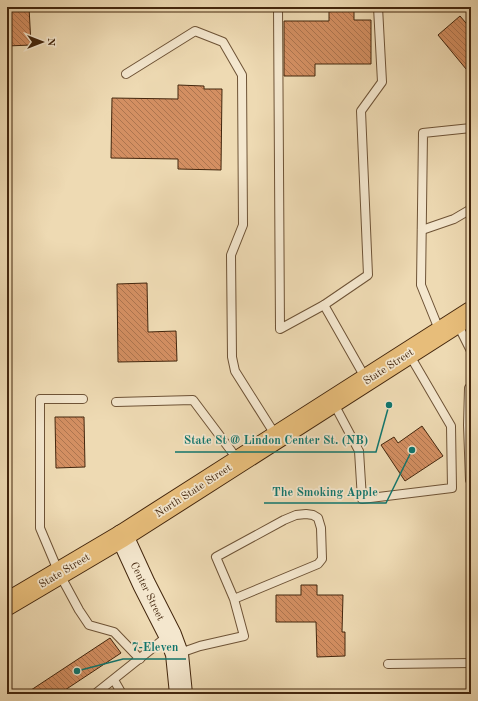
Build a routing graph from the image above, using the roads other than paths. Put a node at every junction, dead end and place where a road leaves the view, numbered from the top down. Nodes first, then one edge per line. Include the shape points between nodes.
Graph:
1 (278, 7) edge
2 (378, 7) edge
3 (126, 74) dead end
4 (471, 128) edge
5 (471, 209) edge
6 (422, 230) junction
7 (324, 305) junction
8 (456, 322) edge
9 (471, 351) edge
10 (408, 353) junction
11 (367, 379) junction
12 (471, 386) edge
13 (83, 399) dead end
14 (116, 402) dead end
15 (332, 402) junction
16 (306, 419) joint
17 (277, 437) junction
18 (238, 461) junction
19 (471, 482) edge
20 (122, 536) junction
21 (59, 573) junction
22 (234, 599) junction
23 (7, 604) edge
24 (173, 644) junction
25 (140, 659) junction
26 (471, 663) edge
27 (388, 664) dead end
28 (114, 680) junction
29 (96, 694) edge
30 (122, 694) edge
31 (181, 694) edge

1 - 7 lane via 280,329
2 - 7 lane via 382,82 361,111 368,275
3 - 17 lane via 195,32 222,42 242,75 243,225 231,255 232,357 235,371
4 - 6 lane via 423,133
5 - 6 lane via 454,219
6 - 8 lane via 421,285
7 - 11 lane
8 - 9 lane
8 - 10 main road, State Street
10 - 11 main road, State Street
10 - 15 lane via 451,426 452,488 362,498 359,451
11 - 15 main road, State Street
12 - 19 lane via 468,425
13 - 21 lane via 40,399 40,528
14 - 18 lane via 193,400
15 - 16 main road, State Street
16 - 17 main road, North State Street
17 - 18 main road, North State Street
18 - 20 main road, North State Street
20 - 21 main road, State Street
20 - 24 street, Center Street
21 - 23 main road, State Street
21 - 25 lane via 89,625 114,632
22 - 22 lane via 318,564 322,558 318,518 306,514 296,515 216,557
22 - 24 lane via 244,636 200,646
24 - 25 lane
24 - 31 street, Center Street
25 - 28 lane
26 - 27 lane
28 - 29 lane
28 - 30 lane

